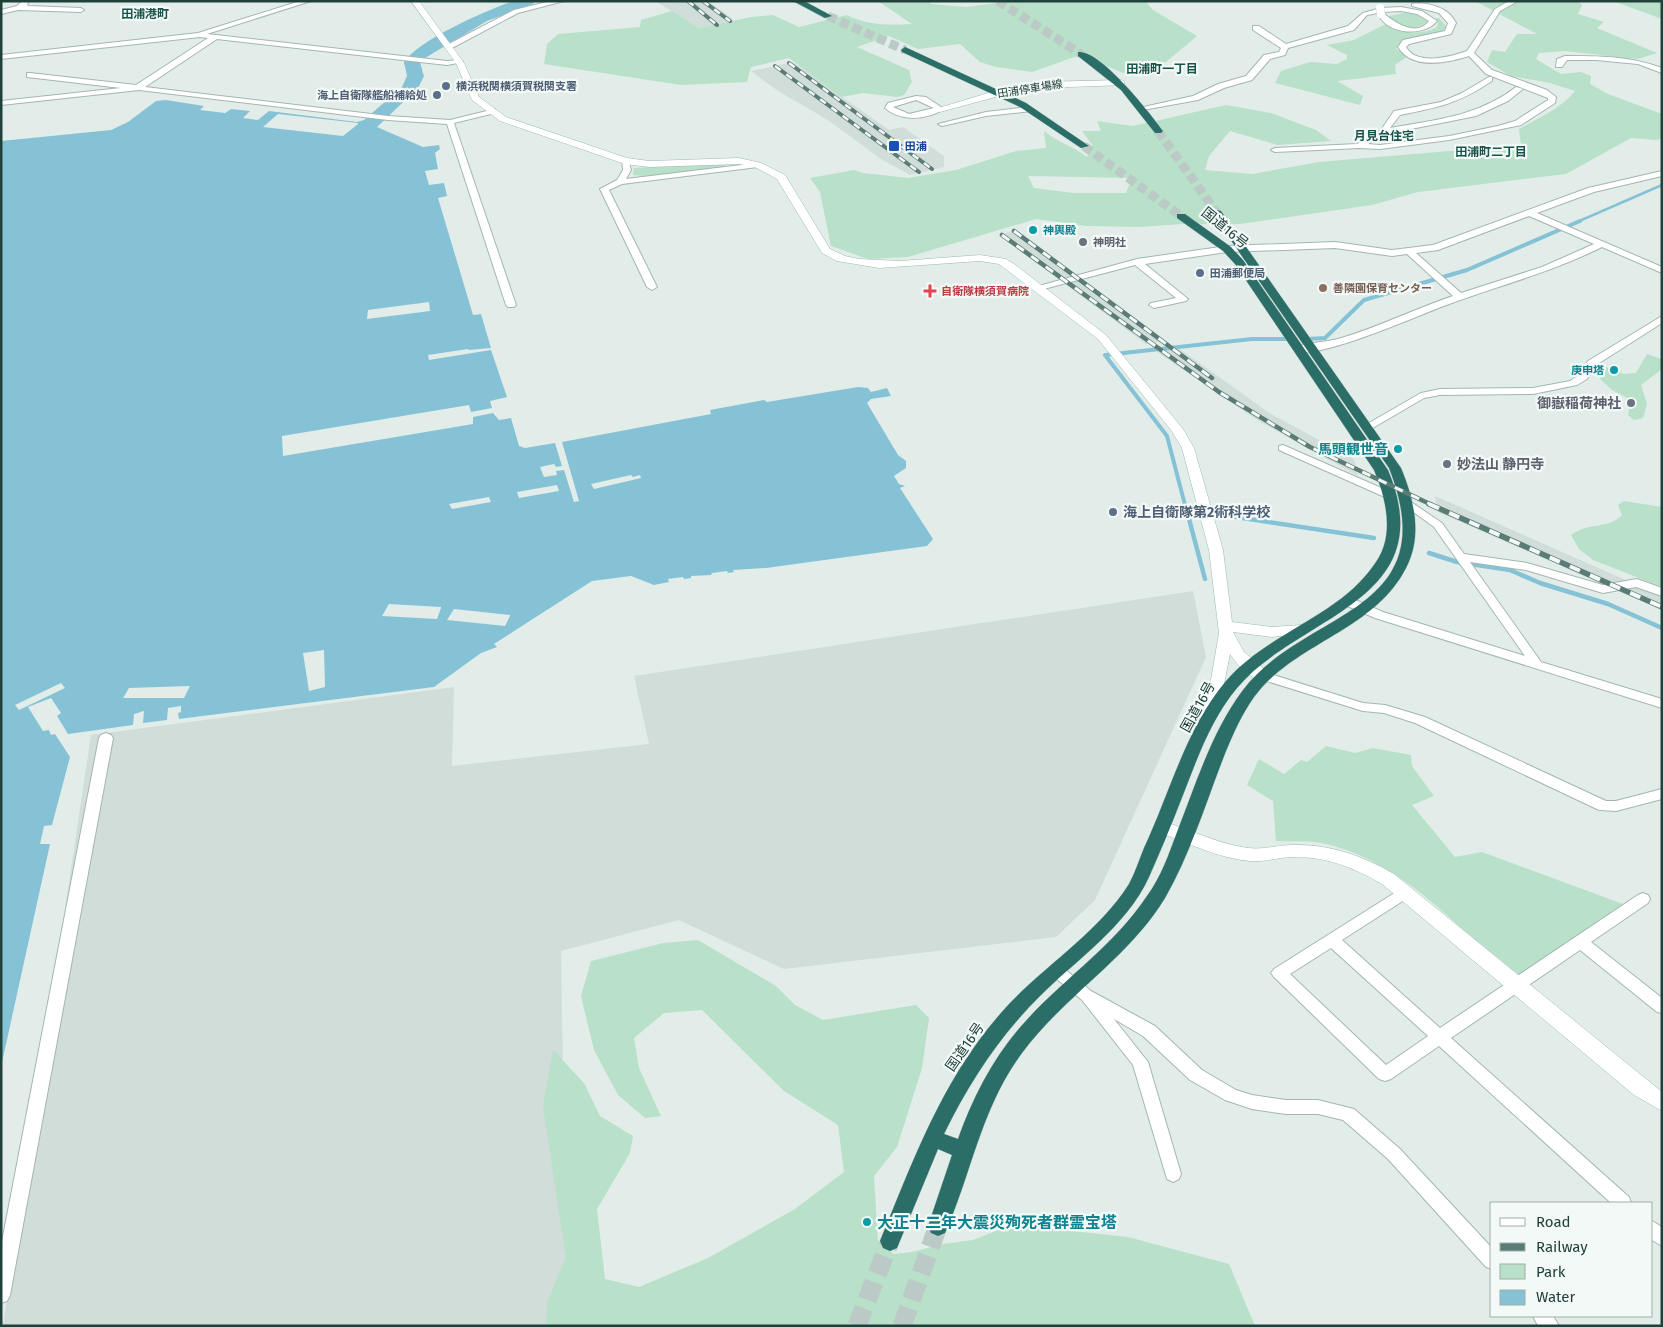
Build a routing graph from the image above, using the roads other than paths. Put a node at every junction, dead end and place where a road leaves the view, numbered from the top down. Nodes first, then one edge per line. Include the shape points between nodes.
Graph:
1 (26, 1) edge
2 (42, 1) edge
3 (308, 1) edge
4 (415, 1) edge
5 (561, 1) edge
6 (796, 1) edge
7 (1515, 1) edge
8 (1, 2) edge
9 (19, 8) junction
10 (81, 10) dead end
11 (1, 12) edge
12 (828, 16) tunnel mouth
13 (1256, 28) dead end
14 (189, 36) junction
15 (215, 37) junction
16 (445, 42) junction
17 (1285, 46) junction
18 (905, 50) tunnel mouth
19 (1470, 53) junction
20 (1081, 54) tunnel mouth
21 (3, 55) edge
22 (459, 62) junction
23 (1559, 65) dead end
24 (1662, 70) edge
25 (30, 75) dead end
26 (1489, 80) dead end
27 (1121, 83) junction
28 (136, 89) junction
29 (1519, 89) dead end
30 (998, 93) junction
31 (1, 103) edge
32 (1143, 108) junction
33 (940, 109) junction
34 (1030, 109) junction
35 (492, 111) junction
36 (956, 121) junction
37 (450, 122) junction
38 (942, 124) dead end
39 (1158, 131) tunnel mouth
40 (1384, 132) junction
41 (1084, 146) tunnel mouth
42 (1359, 146) junction
43 (1275, 150) dead end
44 (625, 161) junction
45 (758, 165) junction
46 (1662, 173) edge
47 (620, 182) junction
48 (1217, 212) tunnel mouth
49 (1529, 214) junction
50 (1182, 216) tunnel mouth
51 (1602, 244) junction
52 (1227, 249) junction
53 (1242, 249) junction
54 (1411, 253) junction
55 (1137, 262) junction
56 (1662, 270) edge
57 (652, 287) dead end
58 (1040, 288) junction
59 (1460, 297) junction
60 (511, 305) dead end
61 (1154, 305) dead end
62 (1662, 319) edge
63 (1301, 343) junction
64 (1367, 428) junction
65 (1283, 448) dead end
66 (1391, 496) junction
67 (1408, 503) junction
68 (1462, 557) junction
69 (1662, 592) edge
70 (1349, 602) junction
71 (1365, 608) junction
72 (1225, 629) junction
73 (1301, 630) junction
74 (1535, 662) junction
75 (1249, 667) junction
76 (1264, 676) junction
77 (1662, 704) edge
78 (1209, 718) junction
79 (106, 738) dead end
80 (1662, 794) edge
81 (1164, 828) junction
82 (1185, 835) junction
83 (1404, 893) junction
84 (1643, 899) dead end
85 (1332, 940) junction
86 (1580, 942) junction
87 (1056, 970) junction
88 (1516, 987) junction
89 (1081, 990) junction
90 (1662, 1007) edge
91 (1438, 1036) junction
92 (1662, 1103) edge
93 (932, 1138) junction
94 (965, 1151) junction
95 (1173, 1174) dead end
96 (1623, 1202) edge
97 (938, 1226) tunnel mouth
98 (890, 1241) tunnel mouth
99 (1490, 1259) edge
100 (1, 1295) edge

1 - 9 street
2 - 9 street
3 - 14 street
4 - 16 street
5 - 16 street via 516,11
6 - 12 highway
7 - 19 street via 1497,10
8 - 9 street
9 - 10 street
9 - 11 street
13 - 17 street
14 - 15 street
14 - 21 street
15 - 22 street
15 - 28 street
16 - 22 street
17 - 19 street via 1350,28 1365,14 1412,11 1433,21 1424,28 1406,29 1388,22 1380,11 1394,4 1441,11 1451,18 1448,32 1406,42 1402,48 1406,54 1434,61
17 - 32 street via 1284,52 1266,58 1249,78 1197,97
18 - 30 highway
19 - 42 street via 1489,72 1544,92 1552,97 1552,101 1518,122 1499,128 1415,144
20 - 27 highway
22 - 35 street via 475,98
23 - 24 street via 1566,58 1596,58 1639,62
25 - 28 street
26 - 40 street via 1444,104 1397,113
27 - 30 street, 田浦停車場線 via 1042,85
27 - 32 highway
28 - 31 street
28 - 37 street via 388,118
29 - 40 street via 1508,100 1472,115
30 - 33 street, 田浦停車場線
30 - 34 highway
32 - 39 highway
33 - 33 street via 909,117 889,108 923,98
33 - 36 street
34 - 36 street
34 - 41 highway
35 - 37 street
35 - 44 street via 503,118
36 - 38 street
37 - 60 street
40 - 42 street
42 - 43 street
44 - 45 street via 649,164 739,161
44 - 47 street via 627,170
45 - 47 street
45 - 58 street via 781,177 826,251 836,257 877,264 992,259 1010,266
46 - 49 street via 1591,190
47 - 57 street via 604,189
48 - 53 highway, 国道16号
49 - 51 street
49 - 54 street via 1435,248
50 - 52 highway, 国道16号
51 - 56 street
51 - 59 street via 1572,260
52 - 53 street
52 - 55 street
52 - 63 highway, 国道16号
53 - 54 street via 1335,245
53 - 63 highway, 国道16号
54 - 59 street
55 - 58 street
55 - 61 street via 1183,299
58 - 72 street via 1102,337 1181,435 1188,448 1216,550
59 - 63 street via 1338,344
62 - 64 street via 1592,363 1583,377 1573,383 1533,391 1430,394 1421,396
63 - 64 highway, 国道16号
63 - 66 highway, 国道16号 via 1381,470
64 - 67 highway, 国道16号 via 1395,468
65 - 66 street
66 - 70 highway, 国道16号 via 1393,538 1386,559 1373,579
67 - 68 street via 1438,525
67 - 71 highway, 国道16号 via 1407,549 1399,569 1388,586
68 - 69 street via 1527,567 1603,589 1637,583
68 - 74 street
70 - 71 street
70 - 73 highway, 国道16号
71 - 74 street
71 - 76 highway, 国道16号
72 - 73 street via 1281,633
72 - 75 street via 1238,655
72 - 78 street via 1219,680
73 - 75 highway, 国道16号 via 1261,655
74 - 77 street
75 - 76 street
75 - 78 highway, 国道16号 via 1222,696
76 - 80 street via 1343,702 1385,709 1420,720 1604,806
76 - 82 highway, 国道16号 via 1229,726
78 - 81 highway, 国道16号
79 - 100 street
81 - 82 street
81 - 87 highway, 国道16号 via 1134,890 1104,926
82 - 83 street via 1246,854 1290,851 1342,856 1363,863
82 - 89 highway, 国道16号 via 1154,901
83 - 85 street
83 - 88 street
84 - 86 street
85 - 91 street
85 - 91 street via 1279,973 1385,1074
86 - 88 street
86 - 90 street
87 - 89 street
87 - 93 highway, 国道16号 via 992,1036 941,1117
88 - 91 street
88 - 92 street
89 - 94 highway, 国道16号 via 1030,1028 1001,1067
89 - 95 street via 1140,1062
89 - 99 street via 1150,1031 1196,1075 1232,1094 1252,1102 1286,1108 1318,1107 1348,1114 1394,1154
91 - 96 street
93 - 94 highway
93 - 98 highway, 国道16号
94 - 97 highway, 国道16号

